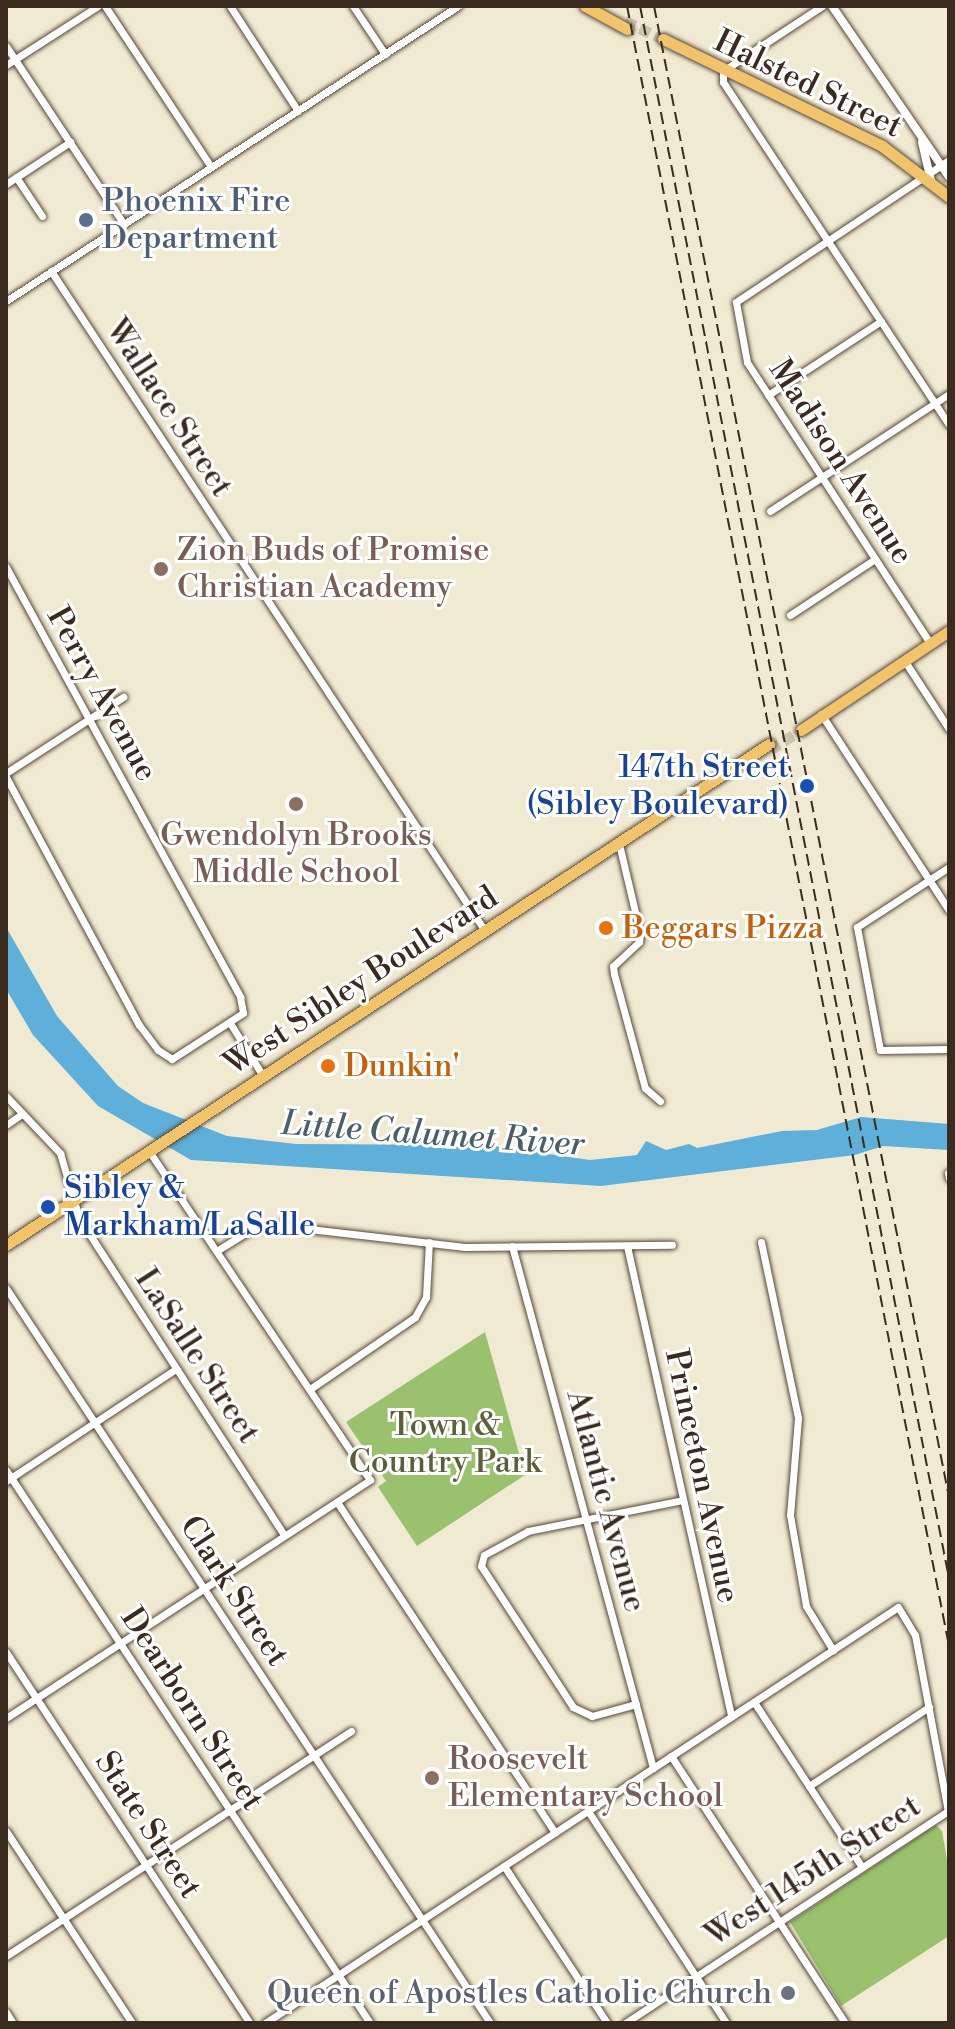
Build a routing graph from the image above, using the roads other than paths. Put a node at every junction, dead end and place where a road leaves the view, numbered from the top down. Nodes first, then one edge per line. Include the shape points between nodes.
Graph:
1 (98, 6) edge
2 (105, 6) edge
3 (230, 6) edge
4 (353, 6) edge
5 (458, 6) edge
6 (585, 6) edge
7 (822, 6) edge
8 (832, 6) edge
9 (626, 25) tunnel mouth
10 (664, 43) tunnel mouth
11 (6, 46) edge
12 (385, 54) junction
13 (15, 59) junction
14 (6, 65) edge
15 (723, 71) junction
16 (298, 111) junction
17 (70, 142) junction
18 (922, 142) junction
19 (945, 162) edge
20 (211, 167) junction
21 (929, 176) junction
22 (16, 177) junction
23 (949, 177) edge
24 (6, 184) edge
25 (949, 197) edge
26 (42, 216) dead end
27 (124, 224) junction
28 (827, 240) junction
29 (51, 271) junction
30 (6, 301) edge
31 (881, 321) junction
32 (949, 394) edge
33 (768, 395) junction
34 (935, 403) junction
35 (949, 425) edge
36 (822, 477) junction
37 (770, 511) dead end
38 (875, 559) junction
39 (6, 567) edge
40 (790, 615) dead end
41 (949, 631) edge
42 (930, 643) junction
43 (904, 660) junction
44 (123, 697) dead end
45 (821, 714) junction
46 (89, 719) junction
47 (800, 727) tunnel mouth
48 (949, 729) edge
49 (769, 747) tunnel mouth
50 (6, 775) edge
51 (619, 844) junction
52 (949, 867) edge
53 (929, 880) junction
54 (949, 910) edge
55 (485, 931) junction
56 (230, 1023) junction
57 (949, 1049) edge
58 (263, 1076) junction
59 (6, 1096) edge
60 (660, 1101) dead end
61 (22, 1114) junction
62 (6, 1125) edge
63 (151, 1149) junction
64 (74, 1200) junction
65 (429, 1242) junction
66 (761, 1242) dead end
67 (6, 1245) edge
68 (672, 1245) dead end
69 (512, 1246) junction
70 (627, 1246) junction
71 (218, 1250) junction
72 (6, 1288) edge
73 (176, 1369) junction
74 (310, 1389) junction
75 (95, 1423) junction
76 (6, 1470) edge
77 (9, 1479) edge
78 (683, 1500) junction
79 (337, 1502) junction
80 (585, 1516) junction
81 (284, 1535) junction
82 (204, 1588) junction
83 (120, 1643) junction
84 (833, 1650) junction
85 (6, 1652) edge
86 (36, 1698) junction
87 (754, 1702) junction
88 (636, 1704) junction
89 (929, 1707) junction
90 (731, 1717) junction
91 (6, 1718) edge
92 (351, 1731) dead end
93 (314, 1755) junction
94 (671, 1756) junction
95 (653, 1768) junction
96 (809, 1786) junction
97 (230, 1809) junction
98 (588, 1811) junction
99 (948, 1811) edge
100 (6, 1831) edge
101 (555, 1833) junction
102 (145, 1864) junction
103 (504, 1866) junction
104 (862, 1867) junction
105 (63, 1918) junction
106 (423, 1920) junction
107 (779, 1922) junction
108 (6, 1956) edge
109 (339, 1975) junction
110 (696, 1976) junction
111 (6, 2012) edge
112 (13, 2023) edge
113 (132, 2023) edge
114 (250, 2023) edge
115 (265, 2023) edge
116 (370, 2023) edge
117 (490, 2023) edge
118 (607, 2023) edge
119 (625, 2023) edge
120 (726, 2023) edge
121 (845, 2023) edge

1 - 13 street
2 - 20 street
3 - 16 street
4 - 12 street
5 - 12 street
6 - 9 main road
7 - 15 street
8 - 18 street
10 - 15 main road, Halsted Street
11 - 13 street
12 - 16 street
13 - 14 street
13 - 17 street
15 - 21 main road, Halsted Street via 882,146
15 - 28 street via 723,82
16 - 20 street
17 - 22 street
17 - 27 street
18 - 19 street
18 - 21 street
19 - 21 street
19 - 23 street
20 - 27 street
21 - 25 main road, Halsted Street
21 - 28 street
22 - 24 street
22 - 26 street
27 - 29 street
28 - 31 street
28 - 33 street, Madison Avenue via 737,298 747,362
29 - 30 street
29 - 55 street, Wallace Street
31 - 33 street
31 - 34 street
32 - 34 street
33 - 36 street, Madison Avenue
34 - 35 street
34 - 36 street
36 - 37 street
36 - 38 street, Madison Avenue
38 - 40 street
38 - 42 street, Madison Avenue
39 - 46 street, Perry Avenue
41 - 42 main road
42 - 43 main road
43 - 45 main road
43 - 48 street
44 - 46 street
45 - 47 main road
45 - 53 street
46 - 50 street
46 - 56 street, Perry Avenue via 240,997 243,1013
49 - 51 main road, West Sibley Boulevard
50 - 56 street via 139,1025 172,1059
51 - 55 main road, West Sibley Boulevard
51 - 60 street via 640,933 639,942 613,966 614,974 645,1088
52 - 53 street
53 - 54 street
53 - 57 street via 857,927 880,1050
55 - 58 main road, West Sibley Boulevard
56 - 58 street
58 - 63 main road, West Sibley Boulevard
59 - 61 street, LaSalle Street
61 - 62 street
61 - 64 street, LaSalle Street via 60,1153
63 - 64 main road, West Sibley Boulevard
63 - 71 street
64 - 67 main road, West Sibley Boulevard
64 - 73 street, LaSalle Street via 79,1218
65 - 69 street
65 - 71 street via 275,1225 248,1231
65 - 74 street via 426,1297 415,1317
66 - 84 street via 798,1418 790,1515 806,1606
68 - 70 street
69 - 70 street
69 - 80 street, Atlantic Avenue
70 - 78 street, Princeton Avenue
71 - 74 street
72 - 75 street, Clark Street
73 - 75 street
73 - 81 street, LaSalle Street
74 - 79 street via 370,1480
75 - 77 street
75 - 82 street, Clark Street
76 - 77 street, Dearborn Street
77 - 83 street, Dearborn Street
78 - 80 street
78 - 90 street, Princeton Avenue
79 - 81 street
79 - 101 street
80 - 88 street, Atlantic Avenue
80 - 88 street via 508,1540 484,1555 481,1566 573,1707 592,1716
81 - 82 street
82 - 83 street
82 - 93 street, Clark Street
83 - 86 street
83 - 97 street, Dearborn Street
84 - 87 street
84 - 89 street via 898,1607 915,1635
85 - 86 street, State Street
86 - 91 street
86 - 102 street, State Street
87 - 90 street
87 - 96 street
88 - 95 street, Atlantic Avenue
89 - 96 street
89 - 99 street
90 - 94 street
92 - 93 street
93 - 97 street
93 - 106 street, Clark Street
94 - 95 street
94 - 107 street
95 - 98 street
96 - 104 street
97 - 102 street
97 - 109 street, Dearborn Street
98 - 101 street
98 - 110 street
99 - 104 street, West 145th Street
100 - 105 street
101 - 103 street
102 - 105 street
102 - 114 street, State Street
103 - 106 street
103 - 118 street
104 - 107 street, West 145th Street
105 - 108 street
105 - 113 street
106 - 109 street
106 - 117 street, Clark Street
107 - 110 street, West 145th Street
107 - 121 street
109 - 115 street
109 - 116 street, Dearborn Street
110 - 119 street, West 145th Street
110 - 120 street
111 - 112 street

